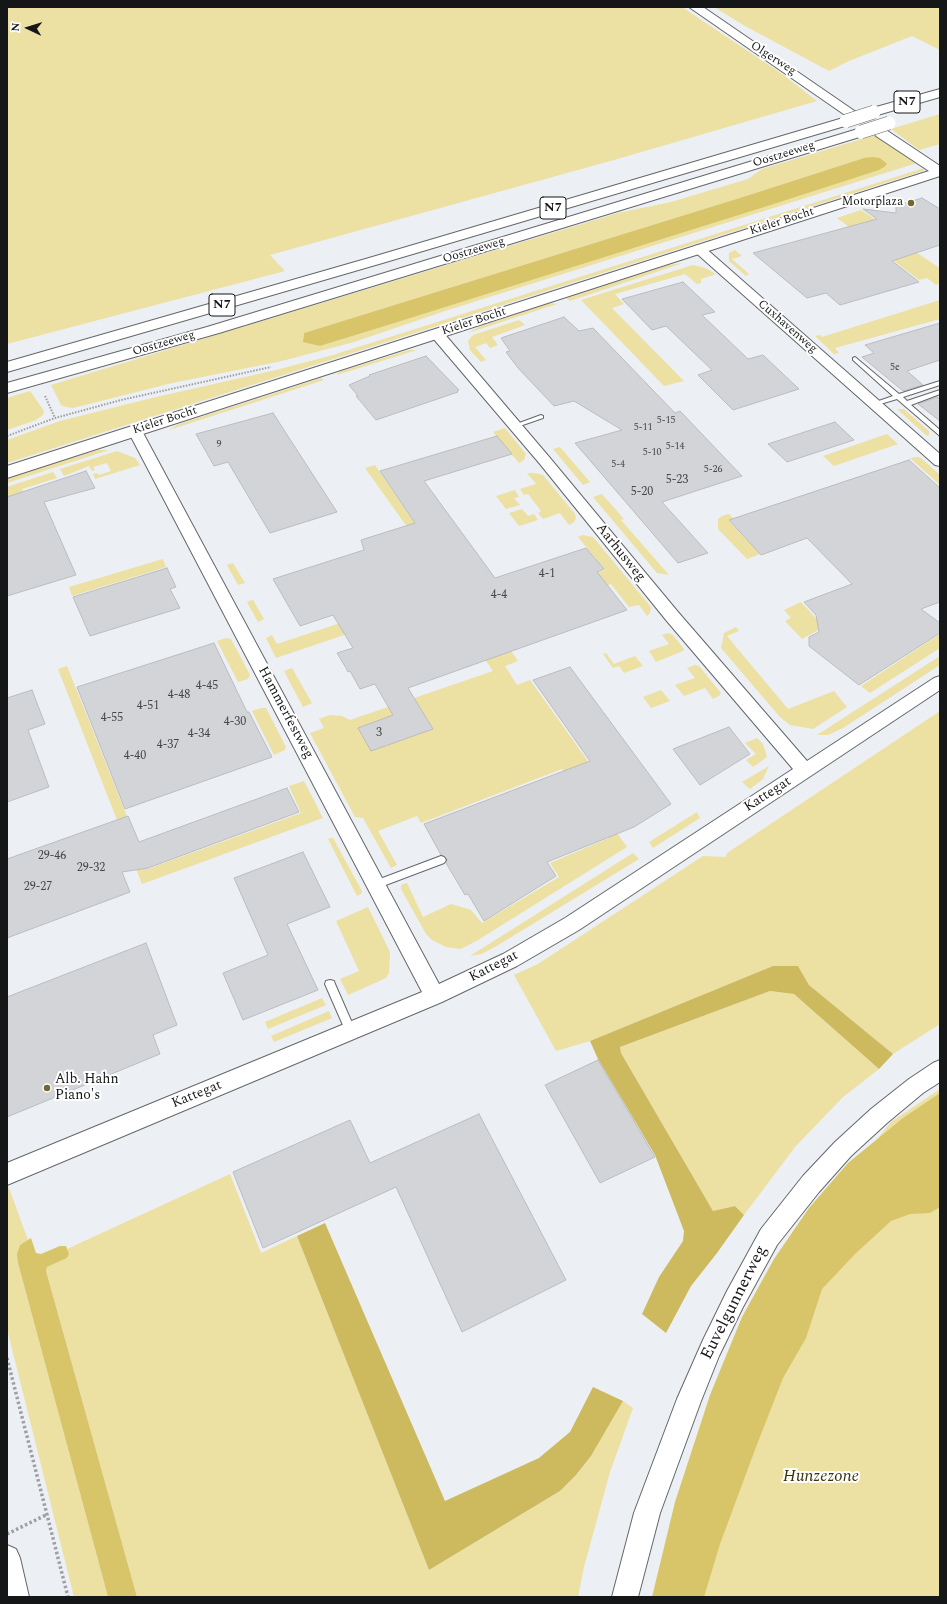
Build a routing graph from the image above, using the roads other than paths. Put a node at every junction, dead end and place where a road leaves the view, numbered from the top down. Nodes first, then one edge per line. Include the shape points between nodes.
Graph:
1 (694, 7) edge
2 (940, 93) edge
3 (848, 116) junction
4 (904, 119) dead end
5 (885, 128) junction
6 (940, 172) edge
7 (699, 249) junction
8 (437, 334) junction
9 (70, 349) junction
10 (855, 359) dead end
11 (7, 361) edge
12 (7, 367) edge
13 (940, 383) edge
14 (7, 388) edge
15 (940, 392) edge
16 (898, 397) junction
17 (875, 404) junction
18 (906, 404) junction
19 (541, 418) dead end
20 (514, 426) junction
21 (135, 430) junction
22 (940, 434) edge
23 (940, 462) edge
24 (7, 472) edge
25 (940, 682) edge
26 (805, 771) junction
27 (441, 860) dead end
28 (375, 885) junction
29 (330, 984) dead end
30 (435, 996) junction
31 (351, 1032) junction
32 (940, 1070) edge
33 (7, 1174) edge
34 (7, 1558) edge
35 (16, 1597) edge
36 (625, 1597) edge

1 - 3 main road, Olgerweg
2 - 3 main road, Oostzeeweg / N7, bridge via 874,112
3 - 9 main road, Oostzeeweg / N7 via 396,254
4 - 5 main road, Oostzeeweg / N7
5 - 6 main road
5 - 14 main road, Oostzeeweg / N7, bridge via 861,132 220,327
6 - 7 main road, Kieler Bocht
7 - 8 main road, Kieler Bocht
7 - 17 street, Cuxhavenweg
8 - 20 street, Aarhusweg
8 - 21 main road, Kieler Bocht
9 - 11 main road, N7
9 - 12 main road, Oostzeeweg / N7
10 - 16 lane
13 - 16 lane
15 - 18 lane
16 - 17 lane
16 - 18 lane
17 - 23 street, Cuxhavenweg
18 - 22 lane
19 - 20 lane
20 - 26 street, Aarhusweg
21 - 24 main road, Kieler Bocht
21 - 28 street, Hammerfestweg
25 - 26 street, Kattegat
26 - 30 street, Kattegat via 572,924 510,960
27 - 28 lane
28 - 30 street, Hammerfestweg
29 - 31 lane
30 - 31 street, Kattegat
31 - 33 street, Kattegat
32 - 36 street, Euvelgunnerweg via 879,1116 843,1149 769,1237 735,1299 689,1399 647,1513
34 - 35 street

